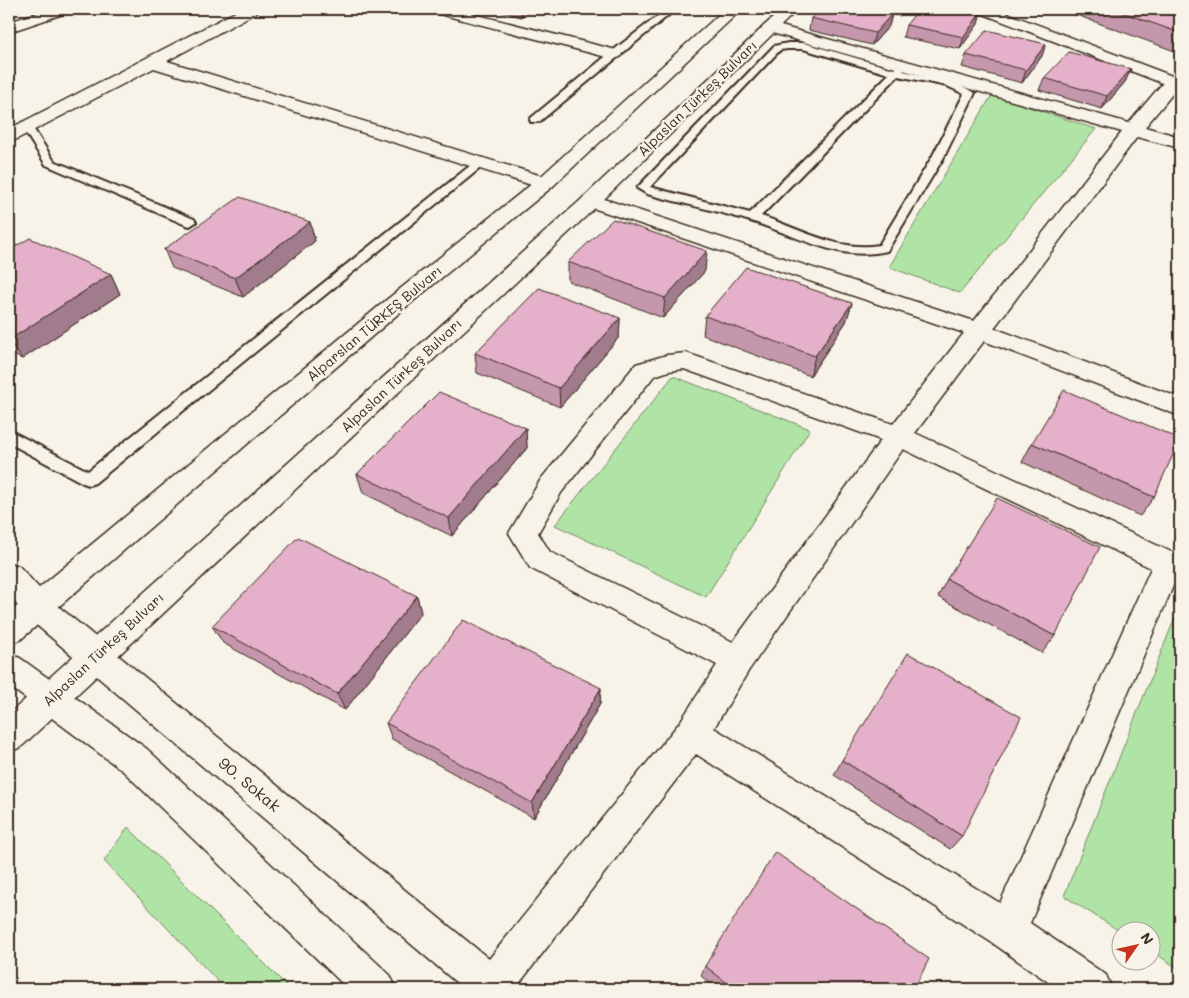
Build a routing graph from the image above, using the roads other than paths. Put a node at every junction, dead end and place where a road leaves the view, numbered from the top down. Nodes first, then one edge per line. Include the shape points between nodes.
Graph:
1 (64, 9) edge
2 (247, 9) edge
3 (437, 9) edge
4 (672, 9) edge
5 (734, 9) edge
6 (790, 9) edge
7 (982, 9) edge
8 (9, 26) edge
9 (770, 28) junction
10 (614, 54) junction
11 (154, 62) junction
12 (900, 69) junction
13 (1177, 84) edge
14 (535, 120) dead end
15 (18, 123) edge
16 (1133, 130) junction
17 (9, 136) edge
18 (1180, 143) edge
19 (480, 163) junction
20 (545, 183) junction
21 (591, 200) junction
22 (753, 217) junction
23 (190, 222) dead end
24 (978, 330) junction
25 (1180, 407) edge
26 (9, 436) edge
27 (898, 436) junction
28 (1174, 566) edge
29 (9, 575) edge
30 (37, 607) junction
31 (9, 631) edge
32 (96, 656) junction
33 (738, 660) junction
34 (9, 668) edge
35 (49, 699) junction
36 (692, 733) junction
37 (9, 736) edge
38 (1008, 930) junction
39 (492, 988) edge
40 (376, 989) edge
41 (1092, 989) edge

1 - 8 street
2 - 11 street
3 - 10 street
4 - 10 lane
5 - 20 street, Alparslan TÜRKEŞ Bulvarı
6 - 9 street, Alpaslan Türkeş Bulvarı
7 - 13 street
9 - 12 street
9 - 21 street, Alpaslan Türkeş Bulvarı
10 - 14 lane
11 - 15 street
11 - 19 street
12 - 16 street
12 - 22 lane
12 - 22 lane via 970,93 938,157 883,248 846,250
12 - 22 lane via 804,46 777,48 643,188
13 - 16 street
15 - 17 street
15 - 23 lane via 50,163
16 - 18 street
16 - 24 street
19 - 20 street
19 - 26 lane via 90,480
20 - 30 street, Alparslan TÜRKEŞ Bulvarı via 398,302
21 - 24 street
21 - 32 street, Alpaslan Türkeş Bulvarı
24 - 25 street
24 - 27 street
27 - 28 street
27 - 33 street
27 - 33 street via 686,361 667,363 645,370 551,486 523,533 540,560
28 - 38 street
29 - 30 street, 90. Sokak
30 - 31 street, Alparslan TÜRKEŞ Bulvarı
30 - 32 street, 90. Sokak
32 - 35 street, Alpaslan Türkeş Bulvarı
32 - 39 street, 90. Sokak
33 - 36 street
34 - 35 street
35 - 37 street, Alpaslan Türkeş Bulvarı
35 - 40 street via 135,760
36 - 38 street
36 - 39 street
38 - 41 street

